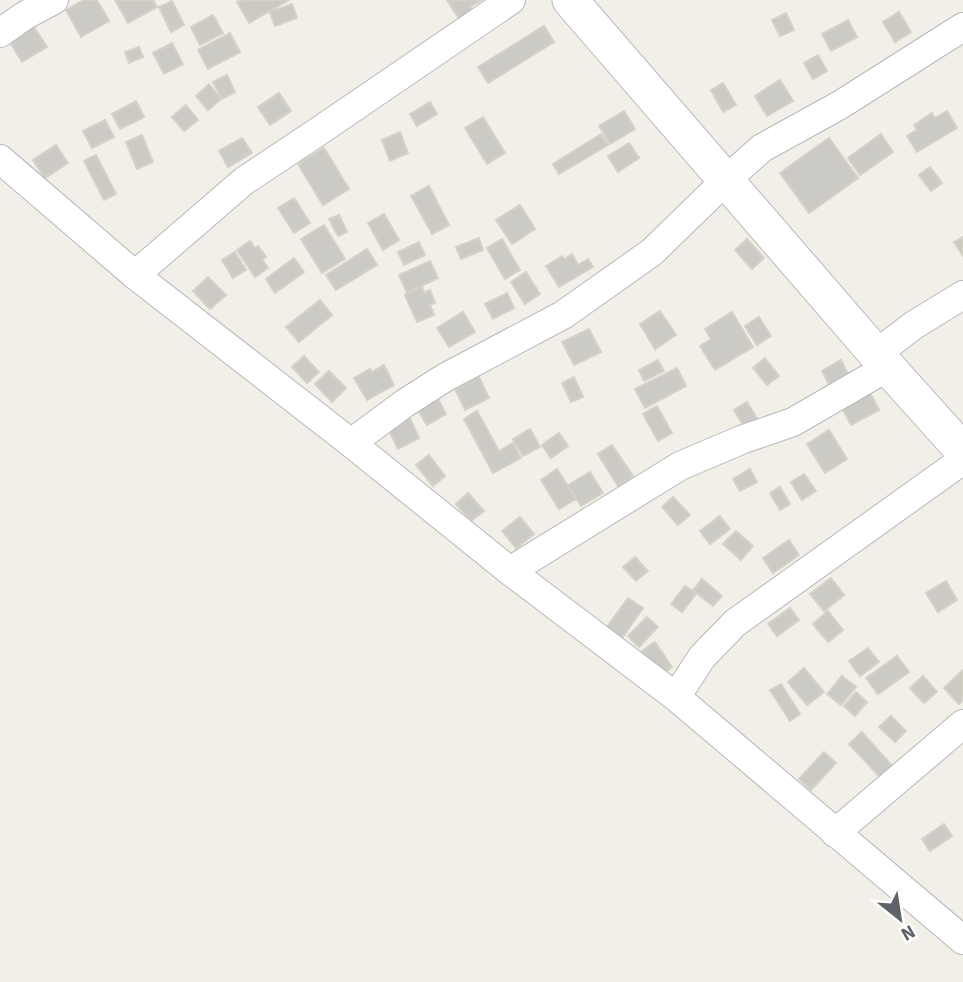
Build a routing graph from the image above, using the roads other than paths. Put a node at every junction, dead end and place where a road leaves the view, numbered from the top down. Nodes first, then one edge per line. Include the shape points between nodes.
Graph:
1 (54, 0) edge
2 (510, 0) edge
3 (570, 0) edge
4 (963, 27) edge
5 (0, 33) edge
6 (0, 159) edge
7 (726, 180) junction
8 (135, 275) junction
9 (963, 295) edge
10 (882, 360) junction
11 (351, 443) junction
12 (963, 451) edge
13 (963, 460) edge
14 (510, 571) junction
15 (676, 697) junction
16 (963, 724) edge
17 (835, 833) junction
18 (962, 938) edge

1 - 5 street
2 - 8 street via 244,181
3 - 7 street
4 - 7 street via 762,148
6 - 8 street
7 - 10 street
7 - 11 street via 652,252 563,314 405,403
8 - 11 street
9 - 10 street via 914,326
10 - 12 street
10 - 14 street via 793,422 680,466
11 - 14 street
13 - 15 street via 735,623 702,657
14 - 15 street
15 - 17 street
16 - 17 street
17 - 18 street

